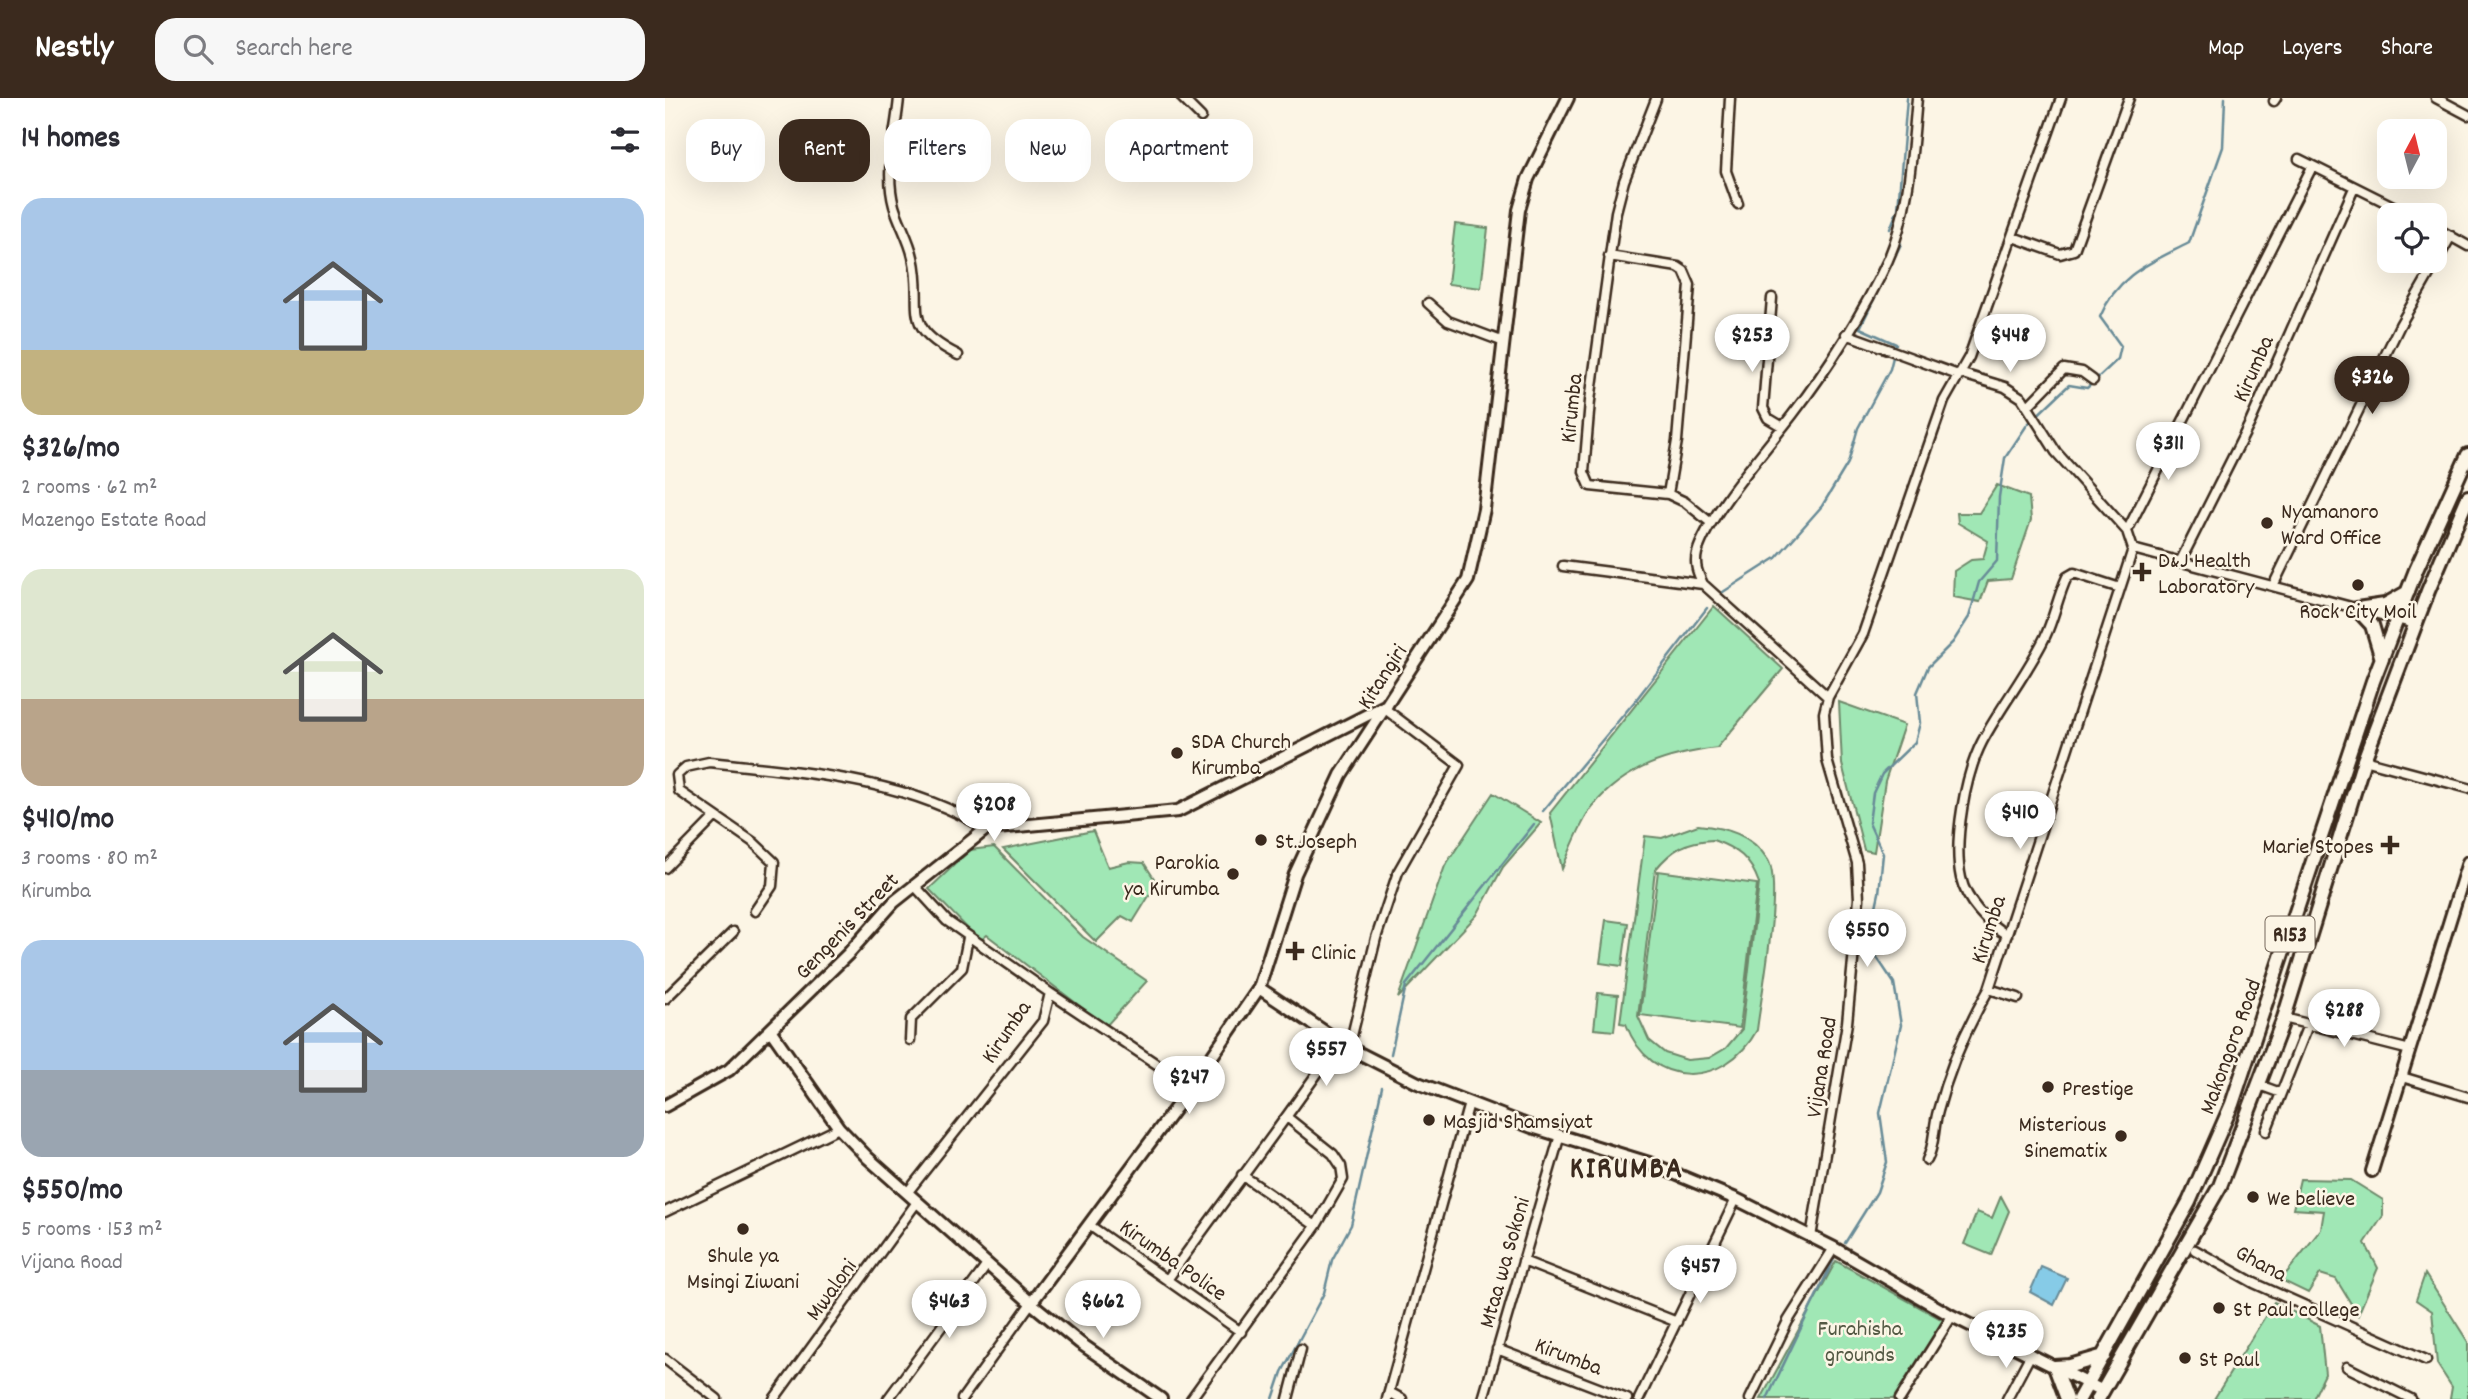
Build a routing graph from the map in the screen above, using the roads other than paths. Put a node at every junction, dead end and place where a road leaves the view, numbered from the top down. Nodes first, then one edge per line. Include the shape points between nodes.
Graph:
1 (899, 98) edge
2 (1182, 98) edge
3 (1568, 98) edge
4 (1730, 98) edge
5 (1917, 98) edge
6 (2061, 98) edge
7 (2129, 98) edge
8 (2436, 98) edge
9 (1656, 99) edge
10 (2468, 115) edge
11 (1201, 117) dead end
12 (2299, 159) dead end
13 (2312, 167) junction
14 (2354, 188) junction
15 (2386, 203) edge
16 (1738, 204) dead end
17 (2447, 234) edge
18 (2451, 236) junction
19 (2013, 237) junction
20 (2468, 246) edge
21 (1609, 256) junction
22 (1772, 298) dead end
23 (1428, 303) dead end
24 (1846, 334) junction
25 (1504, 342) junction
26 (958, 355) dead end
27 (1958, 374) junction
28 (2093, 380) dead end
29 (2030, 410) junction
30 (1783, 427) junction
31 (2468, 455) edge
32 (1668, 494) junction
33 (2468, 496) edge
34 (1711, 523) junction
35 (2127, 531) junction
36 (2133, 549) junction
37 (2180, 562) junction
38 (1563, 566) dead end
39 (1703, 584) junction
40 (2273, 586) junction
41 (2120, 588) junction
42 (2408, 592) junction
43 (2357, 609) junction
44 (2398, 618) junction
45 (2415, 624) junction
46 (2382, 659) junction
47 (1828, 697) junction
48 (1386, 707) junction
49 (2364, 760) junction
50 (2468, 788) edge
51 (714, 818) junction
52 (986, 829) junction
53 (2468, 862) edge
54 (665, 868) edge
55 (914, 885) junction
56 (755, 911) dead end
57 (733, 932) dead end
58 (2007, 935) junction
59 (968, 937) junction
60 (1259, 988) junction
61 (1989, 989) junction
62 (1050, 993) junction
63 (2018, 998) dead end
64 (665, 999) edge
65 (2284, 1018) junction
66 (2308, 1025) junction
67 (771, 1031) junction
68 (910, 1040) dead end
69 (1344, 1045) junction
70 (2410, 1050) junction
71 (2402, 1077) junction
72 (2259, 1085) junction
73 (1191, 1087) junction
74 (2281, 1093) junction
75 (2468, 1097) edge
76 (666, 1103) edge
77 (1469, 1103) junction
78 (1288, 1118) junction
79 (839, 1128) junction
80 (2266, 1131) dead end
81 (1560, 1135) junction
82 (1927, 1160) dead end
83 (2372, 1171) dead end
84 (1242, 1174) junction
85 (907, 1193) junction
86 (1736, 1199) junction
87 (917, 1202) junction
88 (665, 1212) edge
89 (1089, 1225) junction
90 (1316, 1226) junction
91 (1811, 1237) junction
92 (1834, 1248) junction
93 (2195, 1250) dead end
94 (1523, 1261) junction
95 (987, 1265) junction
96 (1167, 1280) junction
97 (1031, 1303) junction
98 (1952, 1316) junction
99 (1677, 1322) junction
100 (1241, 1332) junction
101 (1301, 1349) dead end
102 (1497, 1349) junction
103 (2031, 1354) junction
104 (2104, 1356) junction
105 (665, 1359) edge
106 (2426, 1360) dead end
107 (2055, 1367) junction
108 (2347, 1367) dead end
109 (2089, 1383) junction
110 (2101, 1395) edge
111 (1388, 1396) edge
112 (712, 1398) edge
113 (773, 1399) edge
114 (888, 1399) edge
115 (962, 1399) edge
116 (1161, 1399) edge
117 (1191, 1399) edge
118 (1289, 1399) edge
119 (1402, 1399) edge
120 (1483, 1399) edge
121 (1627, 1399) edge
122 (1639, 1399) edge
123 (1750, 1399) edge
124 (1900, 1399) edge
125 (2007, 1399) edge
126 (2067, 1399) edge
127 (2079, 1399) edge
128 (2411, 1399) edge

1 - 26 street via 891,143 891,193 912,253 918,323 943,348
2 - 11 street
3 - 25 street, Kitangiri via 1528,179 1519,210
4 - 16 street via 1726,171
5 - 24 street via 1907,193 1897,234
6 - 19 street
7 - 19 street via 2074,250 2060,254
8 - 10 street
9 - 21 street, Kirumba via 1624,181
12 - 13 street
13 - 14 street
13 - 35 street, Kirumba
14 - 15 street
14 - 37 street, Kirumba via 2250,423
17 - 18 street
18 - 20 street
18 - 40 street via 2400,325
19 - 27 street via 1969,357
21 - 32 street via 1678,267 1690,285
21 - 32 street, Kirumba via 1590,401 1586,479 1599,489
22 - 30 street via 1763,408 1768,418
23 - 25 street via 1448,321
24 - 27 street
24 - 30 street
25 - 48 street, Kitangiri via 1475,563 1458,598
27 - 29 street via 2017,393
27 - 47 street via 1944,401 1863,634
28 - 29 street via 2082,372 2064,369
29 - 35 street via 2036,425
30 - 34 street
31 - 42 main road, Makongoro Road / R153
32 - 34 street, Kirumba
33 - 45 main road, Makongoro Road / R153
34 - 39 street via 1696,556
35 - 36 street
36 - 37 street
36 - 41 street, Kirumba
37 - 40 street
38 - 39 street
39 - 47 street
40 - 43 street
41 - 58 street, Kirumba
41 - 58 street via 2074,573 2067,577 2046,634 1982,743 1970,776 1961,834 1962,880 1979,910
42 - 43 main road via 2385,606
42 - 44 main road, Makongoro Road / R153
43 - 44 street
43 - 46 main road via 2372,625
44 - 45 street
44 - 46 main road, Makongoro Road / R153
45 - 49 main road, Makongoro Road / R153
46 - 104 main road, Makongoro Road / R153 via 2232,1104 2189,1202
47 - 91 street, Vijana Road via 1827,760 1857,863 1859,900 1847,1023
48 - 52 street via 1178,811
48 - 60 street, Kitangiri via 1341,775 1305,850
48 - 69 street via 1459,765 1398,872
49 - 50 street
49 - 65 main road, Makongoro Road / R153
51 - 52 street via 679,791 677,775 686,766 722,763 874,785 940,804
51 - 54 street
51 - 56 street via 753,842 774,862 772,886
52 - 55 street, Gengenis Street
53 - 70 street
55 - 59 street, Kirumba
55 - 67 street, Gengenis Street
57 - 64 street
58 - 61 street, Kirumba
59 - 62 street, Kirumba
59 - 68 street via 962,968 911,1019
60 - 69 street
60 - 73 street, Kitangiri
61 - 63 street
61 - 82 street, Kirumba via 1958,1051
62 - 73 street
62 - 85 street, Kirumba via 1042,1021
65 - 66 street
65 - 72 main road, Makongoro Road / R153
66 - 70 street
66 - 74 street
67 - 76 street, Gengenis Street via 729,1070
67 - 79 street
69 - 77 street
69 - 78 street
70 - 71 street
71 - 75 street
71 - 83 street
72 - 74 street
72 - 110 main road, Makongoro Road / R153 via 2220,1186
73 - 89 street, Kitangiri
74 - 80 street
77 - 81 street
77 - 111 street
78 - 84 street
78 - 90 street via 1333,1154 1341,1167 1338,1192
79 - 85 street
79 - 88 street
81 - 86 street via 1649,1163
81 - 94 street, Mtaa wa Sokoni
84 - 90 street
84 - 96 street
85 - 87 street
86 - 91 street
86 - 99 street
87 - 95 street
87 - 113 street, Mwaloni
89 - 96 street, Kirumba Police
89 - 97 street, Kirumba Police
90 - 100 street
91 - 92 street
92 - 98 street
92 - 123 street via 1788,1321
93 - 106 street, Ghana via 2266,1289
94 - 99 street
94 - 102 street, Mtaa wa Sokoni
95 - 97 street
95 - 114 street
96 - 100 street, Kirumba Police
97 - 115 street
97 - 116 street
98 - 103 street
98 - 124 street
99 - 122 street
100 - 117 street
101 - 118 street
102 - 120 street, Mtaa wa Sokoni
102 - 121 street, Kirumba
103 - 107 street
103 - 125 street
104 - 107 main road
104 - 109 main road, Makongoro Road / R153
105 - 112 street
107 - 109 street
107 - 126 main road
108 - 128 street
109 - 110 street
109 - 127 main road, Makongoro Road / R153
111 - 119 street

